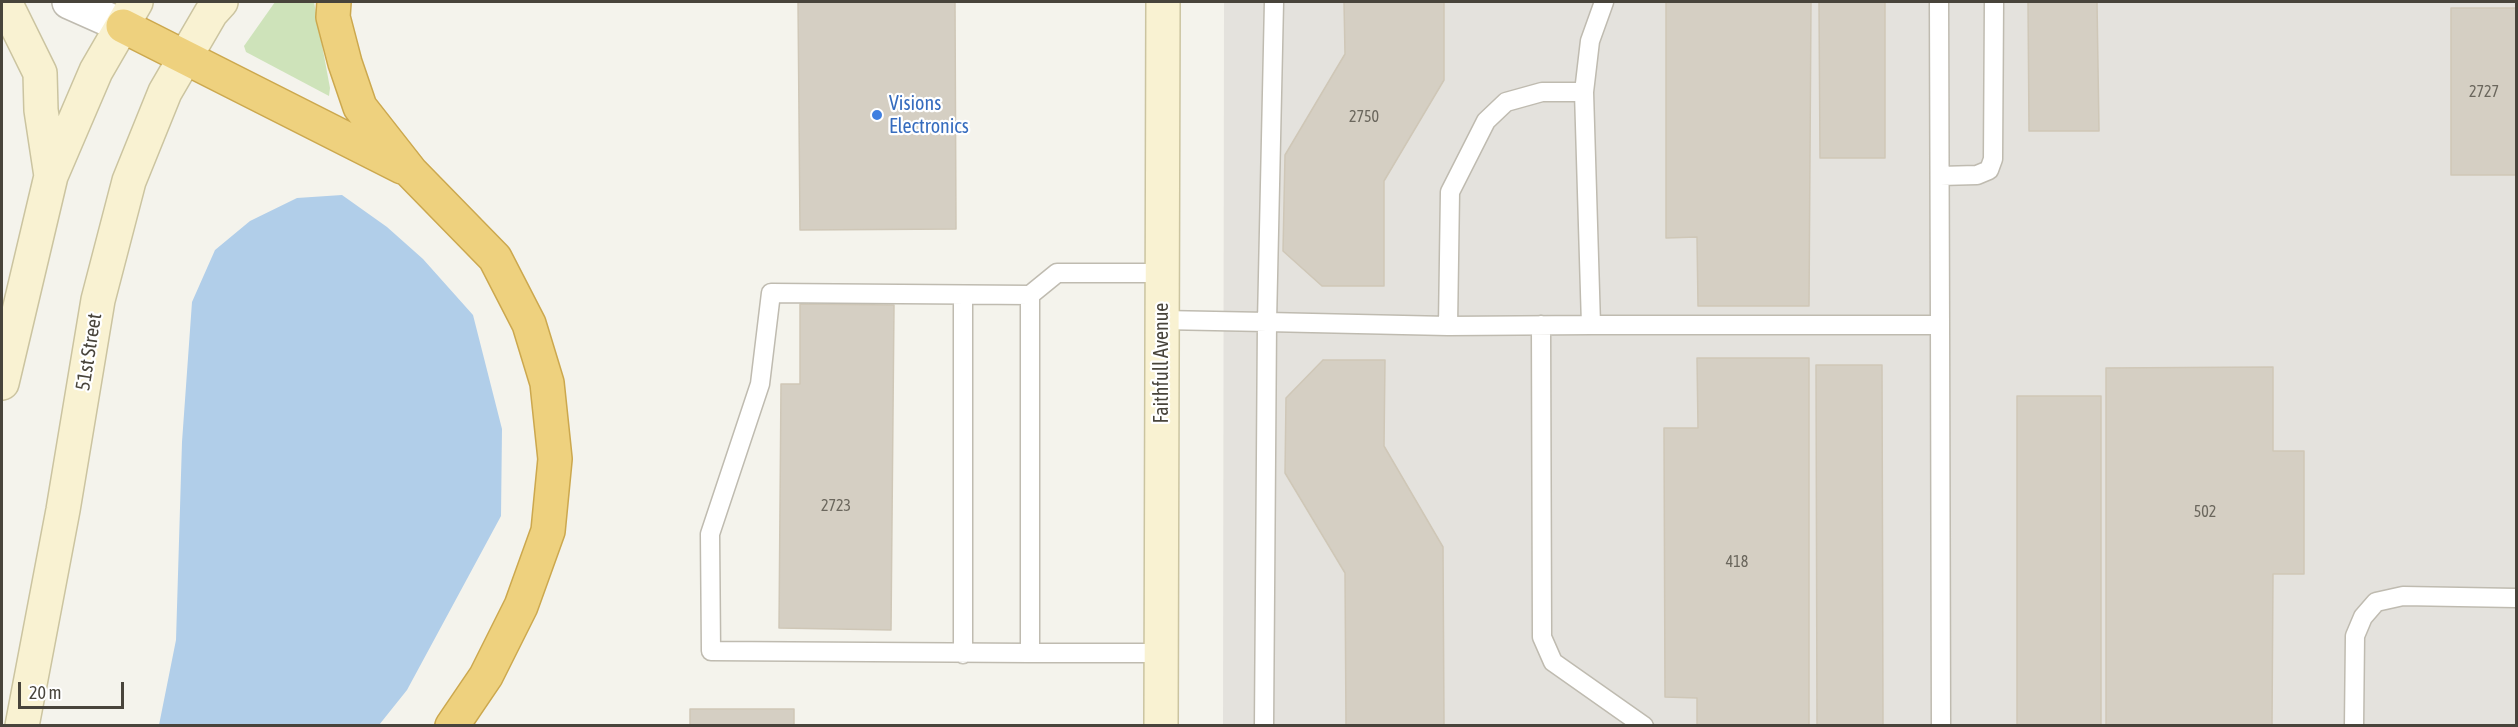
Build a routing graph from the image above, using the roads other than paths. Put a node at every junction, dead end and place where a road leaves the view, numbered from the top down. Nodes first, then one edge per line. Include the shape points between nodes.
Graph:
1 (5, 2) edge
2 (69, 2) edge
3 (221, 2) edge
4 (334, 2) edge
5 (1163, 2) edge
6 (1274, 2) edge
7 (1604, 2) edge
8 (1939, 2) edge
9 (1994, 2) edge
10 (129, 14) edge
11 (185, 56) junction
12 (1584, 92) junction
13 (411, 172) junction
14 (51, 176) junction
15 (1940, 176) junction
16 (1162, 273) junction
17 (1030, 295) junction
18 (963, 296) junction
19 (1162, 320) junction
20 (1267, 322) junction
21 (1540, 325) junction
22 (1591, 325) junction
23 (1941, 325) junction
24 (1448, 326) junction
25 (2, 383) edge
26 (2517, 598) edge
27 (1030, 653) junction
28 (963, 654) junction
29 (1161, 654) junction
30 (22, 726) edge
31 (452, 726) edge
32 (1161, 726) edge
33 (1264, 726) edge
34 (1644, 726) edge
35 (1941, 726) edge
36 (2354, 726) edge

1 - 14 main road via 40,73 40,110
2 - 10 street
3 - 11 main road, 51st Street
4 - 13 highway via 333,17 360,107
5 - 16 main road, Faithfull Avenue
6 - 20 lane
7 - 12 lane via 1590,41
8 - 15 lane
9 - 15 lane via 1993,159 1989,170 1977,175
10 - 11 highway
10 - 14 main road via 96,71
11 - 13 highway
11 - 30 main road, 51st Street via 165,92 129,181 98,300
12 - 22 lane
12 - 24 lane via 1542,92 1506,102 1486,121 1450,192
13 - 31 highway via 495,258 530,324 547,383 555,459 548,531 521,606 486,676
14 - 25 main road
15 - 23 lane
16 - 17 lane via 1057,273
16 - 19 main road, Faithfull Avenue
17 - 18 lane
17 - 27 lane
18 - 28 lane
18 - 28 lane via 771,293 760,384 710,534 710,557 711,651
19 - 20 lane
19 - 29 main road, Faithfull Avenue
20 - 24 lane
20 - 33 lane
21 - 22 lane
21 - 24 lane
21 - 34 lane via 1542,638 1553,662
22 - 23 lane
23 - 35 lane
26 - 36 lane via 2403,596 2376,602 2355,636
27 - 28 lane
27 - 29 lane
29 - 32 main road, Faithfull Avenue

